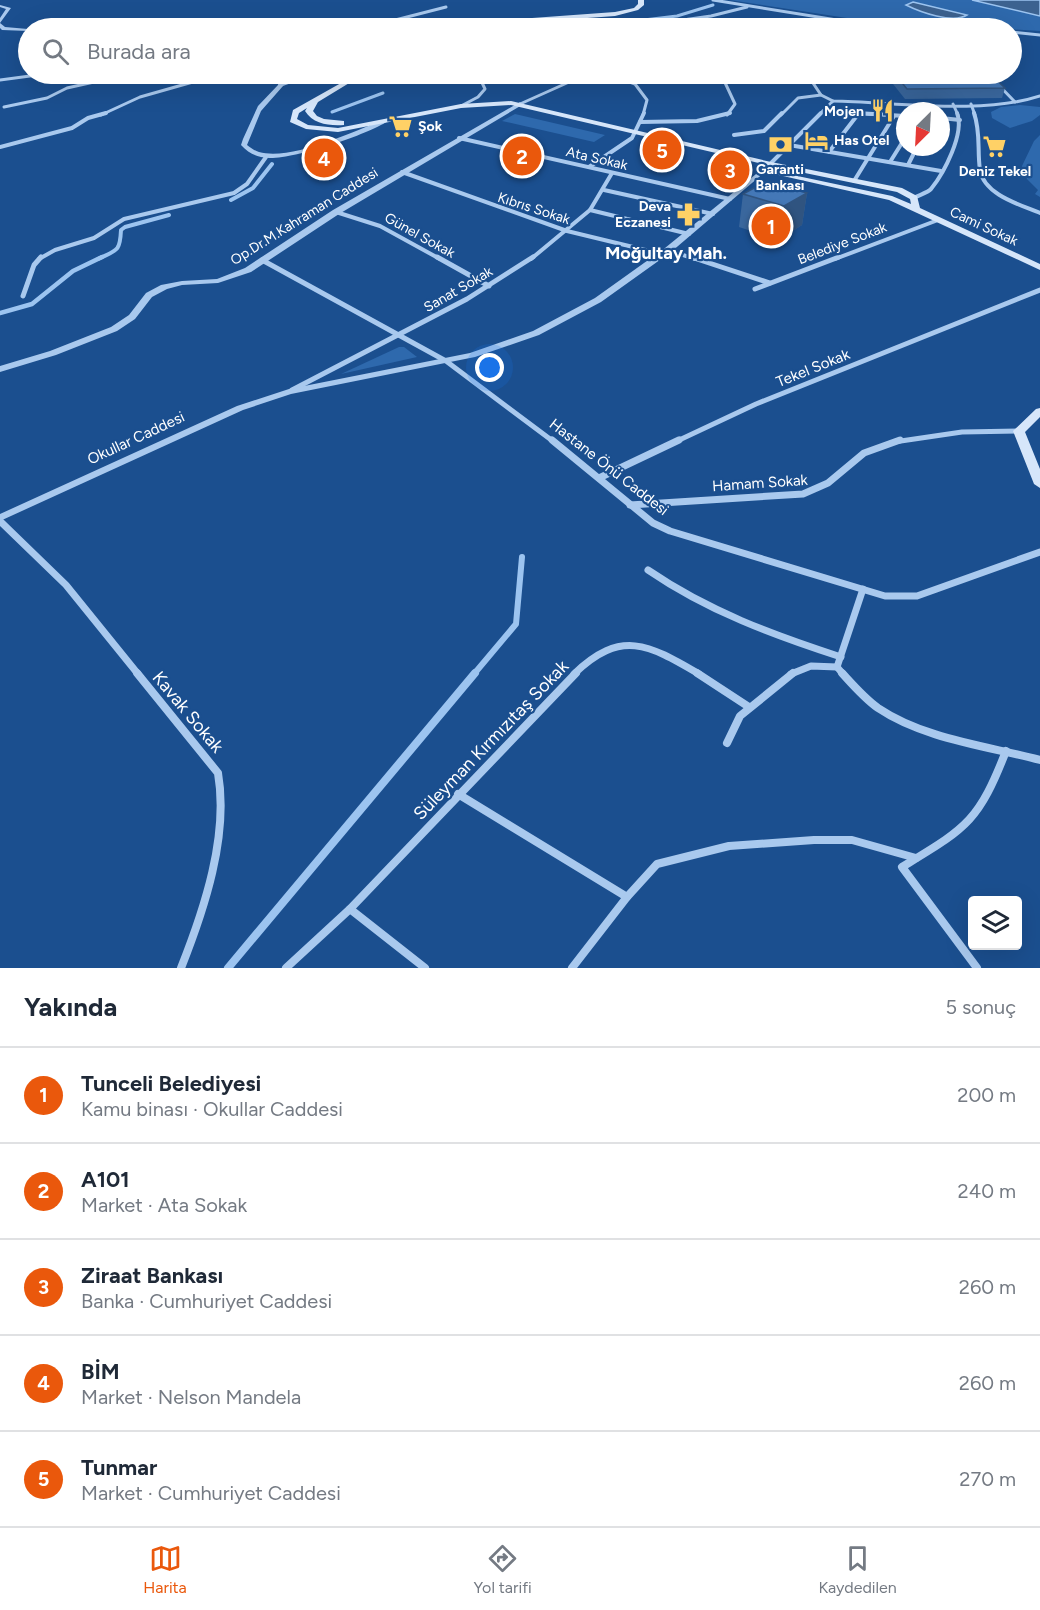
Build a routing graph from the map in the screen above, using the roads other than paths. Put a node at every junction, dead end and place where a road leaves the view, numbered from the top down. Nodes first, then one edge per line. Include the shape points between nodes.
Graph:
1 (640, 0) edge
2 (713, 0) edge
3 (627, 1) edge
4 (0, 6) edge
5 (748, 6) junction
6 (446, 7) dead end
7 (578, 17) junction
8 (396, 18) edge
9 (564, 18) edge
10 (697, 18) edge
11 (831, 18) edge
12 (0, 24) edge
13 (18, 30) edge
14 (1022, 33) edge
15 (1040, 35) edge
16 (18, 78) edge
17 (0, 80) edge
18 (85, 84) edge
19 (186, 84) edge
20 (344, 84) edge
21 (483, 84) edge
22 (565, 84) edge
23 (629, 84) edge
24 (726, 84) edge
25 (814, 84) edge
26 (998, 84) edge
27 (281, 85) edge
28 (821, 95) junction
29 (1040, 96) edge
30 (316, 101) junction
31 (833, 101) junction
32 (1015, 102) junction
33 (520, 104) junction
34 (953, 104) junction
35 (971, 104) junction
36 (461, 106) junction
37 (4, 107) dead end
38 (511, 109) junction
39 (823, 111) junction
40 (859, 113) junction
41 (894, 116) joint
42 (950, 119) edge
43 (388, 120) junction
44 (960, 120) junction
45 (640, 122) junction
46 (634, 134) junction
47 (735, 135) dead end
48 (459, 138) junction
49 (789, 145) junction
50 (0, 147) edge
51 (829, 152) junction
52 (896, 152) edge
53 (912, 156) edge
54 (267, 157) junction
55 (868, 159) junction
56 (890, 162) junction
57 (771, 164) junction
58 (908, 165) junction
59 (589, 167) junction
60 (763, 171) junction
61 (941, 171) junction
62 (402, 172) junction
63 (612, 172) junction
64 (854, 181) junction
65 (604, 190) junction
66 (914, 198) junction
67 (730, 199) junction
68 (590, 210) junction
69 (916, 210) junction
70 (336, 212) junction
71 (1040, 213) edge
72 (713, 214) junction
73 (938, 220) junction
74 (567, 231) junction
75 (689, 234) junction
76 (665, 252) junction
77 (262, 260) junction
78 (1040, 267) edge
79 (770, 284) junction
80 (489, 286) junction
81 (755, 289) dead end
82 (1040, 290) edge
83 (23, 296) dead end
84 (402, 335) junction
85 (446, 361) junction
86 (0, 369) edge
87 (289, 392) junction
88 (1040, 411) edge
89 (1020, 431) junction
90 (599, 478) junction
91 (1040, 484) edge
92 (630, 505) junction
93 (0, 519) edge
94 (1040, 552) edge
95 (648, 570) dead end
96 (863, 589) junction
97 (841, 657) junction
98 (837, 667) junction
99 (749, 707) junction
100 (727, 743) dead end
101 (1006, 751) junction
102 (1040, 759) edge
103 (458, 794) junction
104 (916, 858) junction
105 (627, 897) junction
106 (350, 909) junction
107 (181, 968) edge
108 (286, 968) edge
109 (425, 968) edge
110 (572, 968) edge
111 (977, 968) edge

1 - 7 main road via 641,5 627,12
2 - 5 street
3 - 7 main road via 614,11
4 - 12 street via 9,8
5 - 10 street
5 - 11 street
6 - 8 street
7 - 9 main road
12 - 13 street via 4,29
14 - 15 street
16 - 17 street
18 - 37 street via 47,98
19 - 50 street via 140,97 72,128
20 - 30 main road
21 - 36 street via 485,89 478,97
22 - 33 street
23 - 45 street via 643,91 648,101
24 - 45 street via 735,104 730,114 697,121
25 - 28 street
26 - 32 street
27 - 54 street via 258,112 244,145 254,154
28 - 31 street
28 - 47 street via 798,98 764,131
29 - 32 street
30 - 43 main road via 309,114 318,120
30 - 43 main road via 296,112 293,120 306,127 338,130
31 - 34 street
31 - 39 street
32 - 35 street
33 - 36 main road
33 - 38 street, Op.Dr.M.Kahraman Caddesi
33 - 46 main road
34 - 35 street
34 - 44 street
35 - 71 street via 980,129 980,172 987,184 1006,199
36 - 38 main road
36 - 43 main road
38 - 46 main road
38 - 48 street, Op.Dr.M.Kahraman Caddesi
39 - 40 street
39 - 49 street
40 - 41 street
40 - 51 street
41 - 55 street
42 - 44 street
43 - 54 street via 291,154
44 - 61 street via 956,145
45 - 46 street
46 - 57 main road
46 - 59 street
46 - 60 main road, Cami Sokak
48 - 59 street, Ata Sokak
48 - 62 street, Op.Dr.M.Kahraman Caddesi
49 - 51 street
49 - 57 street
51 - 55 street
52 - 56 street
53 - 58 street
54 - 83 street via 247,184 234,193 124,219 99,236 44,256 34,264
55 - 56 street
55 - 64 street
56 - 58 street
57 - 60 street
57 - 64 main road
58 - 61 street
59 - 63 street, Ata Sokak
60 - 67 street
60 - 69 main road, Cami Sokak via 878,195
61 - 66 street via 929,191
62 - 70 street, Op.Dr.M.Kahraman Caddesi
62 - 74 street, Kıbrıs Sokak
63 - 65 street, Sanat Sokak
63 - 67 street, Ata Sokak
64 - 66 main road via 899,190
65 - 68 street, Sanat Sokak
65 - 72 street
66 - 69 main road
67 - 72 street
68 - 74 street, Sanat Sokak
68 - 75 street
69 - 73 main road, Cami Sokak
70 - 77 street, Op.Dr.M.Kahraman Caddesi
70 - 80 street, Günel Sokak via 380,226
72 - 75 street
73 - 78 main road, Cami Sokak
73 - 79 street, Belediye Sokak
74 - 76 street, Kıbrıs Sokak
74 - 80 street, Sanat Sokak
75 - 76 street
76 - 79 street, Kıbrıs Sokak
76 - 85 street via 560,322 513,342
77 - 84 street, Hastane Önü Caddesi
77 - 86 street, Op.Dr.M.Kahraman Caddesi via 218,281 164,287 149,295 132,317 114,329
79 - 81 street, Belediye Sokak
80 - 84 street, Sanat Sokak
82 - 90 street, Tekel Sokak via 756,404
84 - 85 street, Hastane Önü Caddesi
84 - 87 street, Sanat Sokak
85 - 87 street, Okullar Caddesi
85 - 90 street, Hastane Önü Caddesi via 519,413
87 - 93 street, Okullar Caddesi via 210,420
88 - 89 main road
89 - 91 main road
89 - 92 street, Hamam Sokak via 966,431 885,446 865,452 819,490 803,494
90 - 92 street, Hastane Önü Caddesi
92 - 96 street, Hastane Önü Caddesi via 670,531
93 - 107 street, Kavak Sokak via 66,585 218,773 222,792 218,831 206,891
94 - 96 street, Hastane Önü Caddesi via 917,596 885,596
95 - 97 street via 686,594 749,624
96 - 97 street
97 - 98 street
98 - 99 street via 796,670
98 - 101 street via 872,703 892,716
99 - 100 street
99 - 103 street, Süleyman Kırmızıtaş Sokak via 650,650 629,645 612,647 568,680
101 - 102 street
101 - 104 street via 977,813 960,831
103 - 105 street
103 - 106 street, Süleyman Kırmızıtaş Sokak
104 - 105 street via 852,840 729,846 657,864
104 - 111 street via 902,867
105 - 110 street
106 - 108 street, Süleyman Kırmızıtaş Sokak
106 - 109 street

